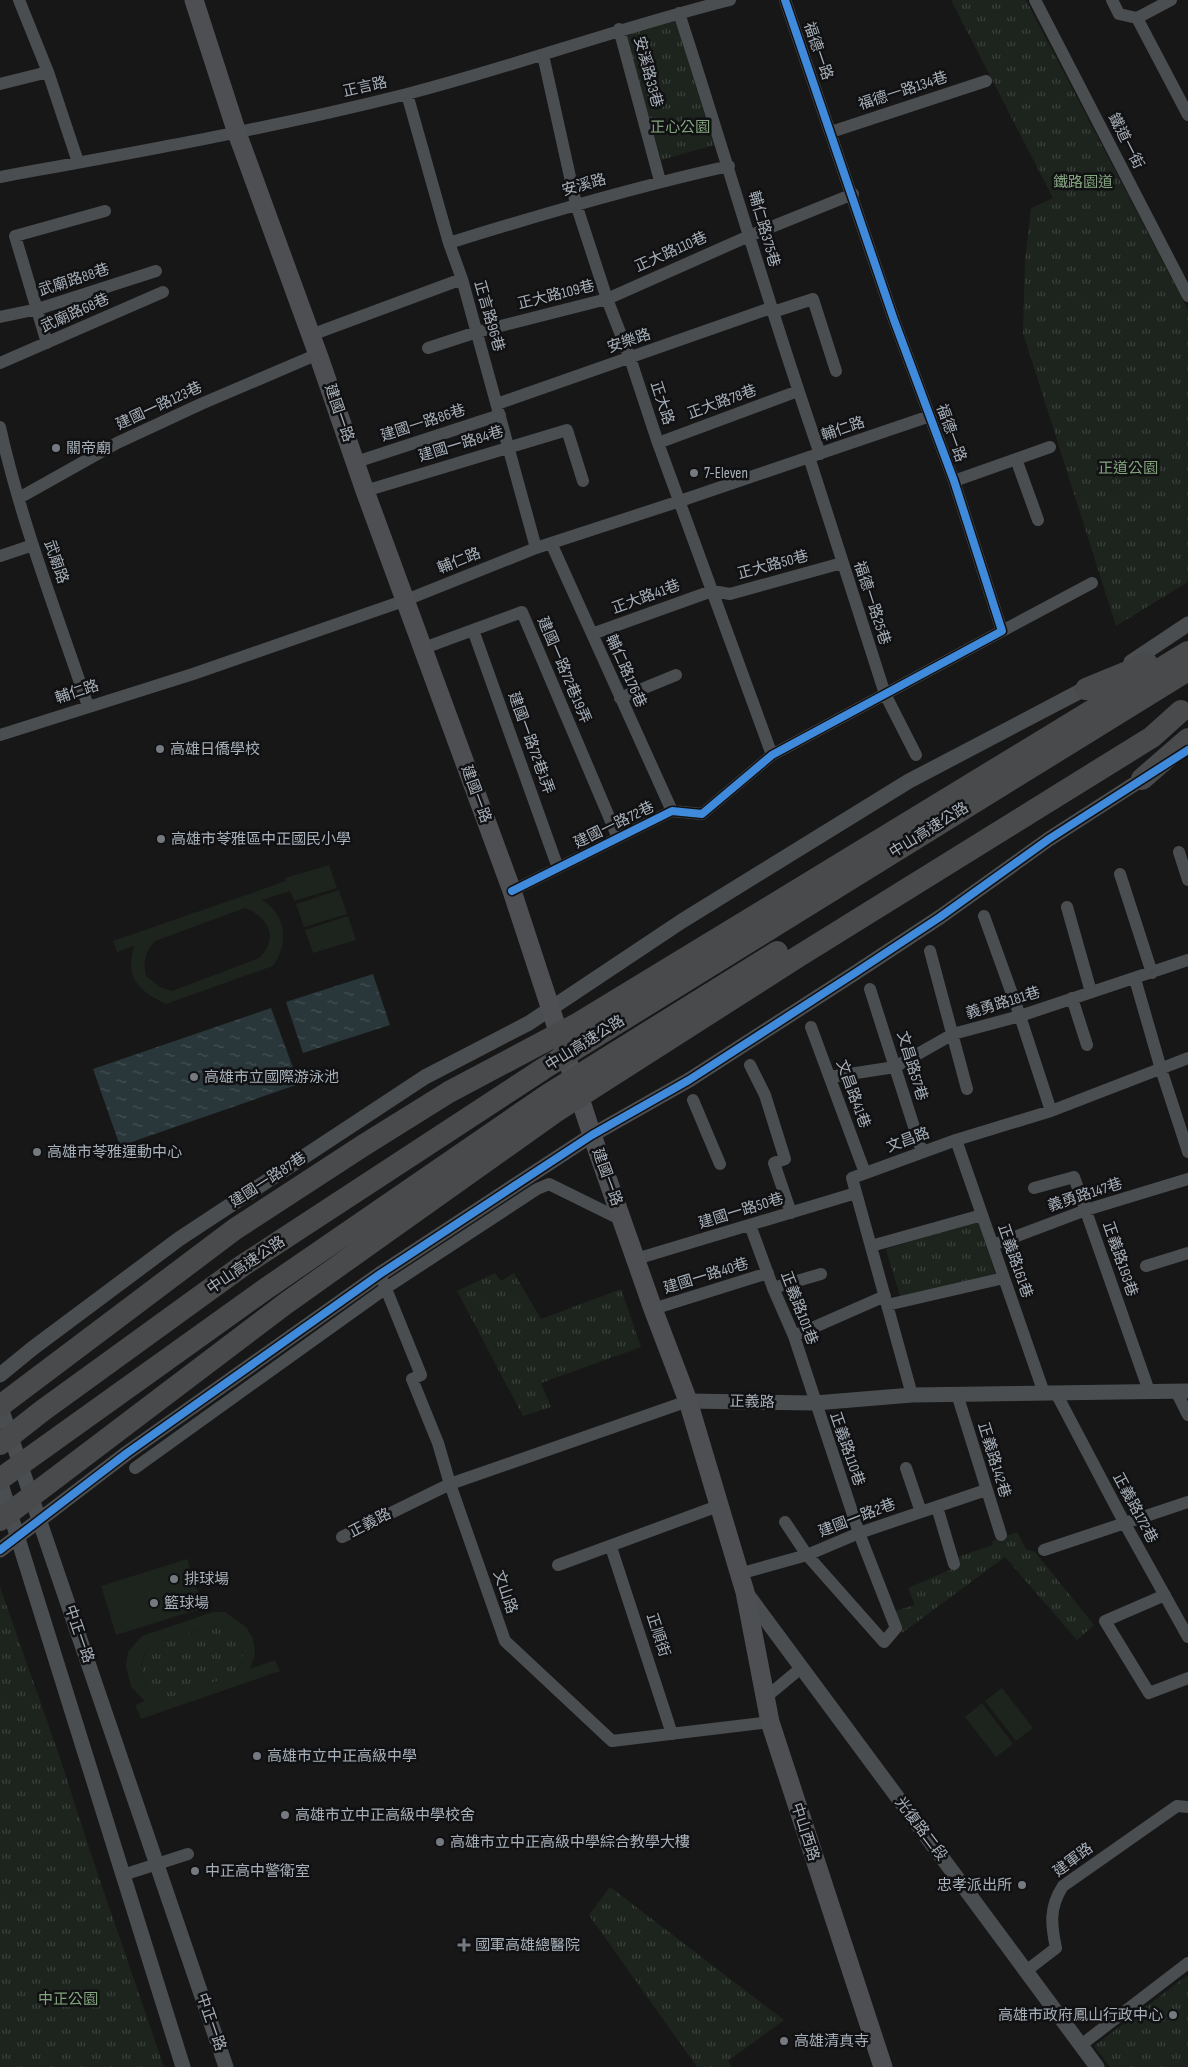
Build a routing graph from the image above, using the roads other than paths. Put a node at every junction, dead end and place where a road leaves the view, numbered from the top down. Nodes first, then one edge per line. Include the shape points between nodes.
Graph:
1 (19, 0) edge
2 (194, 0) edge
3 (730, 0) edge
4 (785, 0) edge
5 (1035, 0) edge
6 (1112, 0) edge
7 (1171, 0) edge
8 (679, 13) junction
9 (1137, 18) junction
10 (619, 29) junction
11 (543, 55) junction
12 (48, 72) junction
13 (986, 81) dead end
14 (0, 84) edge
15 (407, 94) junction
16 (1188, 115) edge
17 (237, 132) junction
18 (831, 132) junction
19 (78, 162) junction
20 (729, 166) junction
21 (0, 177) edge
22 (660, 181) junction
23 (853, 194) junction
24 (576, 204) junction
25 (106, 211) dead end
26 (749, 236) junction
27 (450, 243) junction
28 (156, 271) dead end
29 (462, 279) junction
30 (163, 292) dead end
31 (1188, 296) edge
32 (607, 299) junction
33 (38, 309) junction
34 (772, 310) junction
35 (0, 317) edge
36 (477, 332) junction
37 (311, 335) junction
38 (47, 343) junction
39 (428, 348) dead end
40 (318, 354) junction
41 (630, 358) junction
42 (0, 363) edge
43 (836, 371) dead end
44 (798, 391) junction
45 (498, 410) junction
46 (930, 416) junction
47 (0, 428) edge
48 (658, 443) junction
49 (508, 447) junction
50 (1050, 447) dead end
51 (814, 456) junction
52 (1016, 459) junction
53 (356, 462) junction
54 (4, 468) edge
55 (583, 481) dead end
56 (954, 481) junction
57 (365, 490) junction
58 (19, 498) junction
59 (680, 502) junction
60 (1038, 520) dead end
61 (551, 543) junction
62 (33, 544) junction
63 (536, 548) junction
64 (0, 556) edge
65 (842, 563) junction
66 (1092, 583) dead end
67 (712, 591) junction
68 (406, 600) junction
69 (1188, 624) edge
70 (473, 630) junction
71 (1002, 631) junction
72 (592, 634) junction
73 (1188, 637) edge
74 (424, 648) junction
75 (1188, 652) edge
76 (1188, 670) edge
77 (676, 675) dead end
78 (1086, 689) junction
79 (885, 694) junction
80 (620, 698) junction
81 (88, 706) junction
82 (1184, 709) edge
83 (0, 735) edge
84 (1188, 738) edge
85 (1188, 750) edge
86 (772, 755) junction
87 (916, 755) dead end
88 (1142, 779) junction
89 (672, 811) junction
90 (618, 838) junction
91 (1179, 852) dead end
92 (558, 868) junction
93 (1120, 874) dead end
94 (1188, 880) edge
95 (512, 890) junction
96 (1067, 907) dead end
97 (984, 916) dead end
98 (930, 951) dead end
99 (1188, 960) edge
100 (1152, 973) junction
101 (1135, 979) junction
102 (870, 990) dead end
103 (1091, 992) junction
104 (1072, 998) junction
105 (551, 1010) junction
106 (1020, 1016) junction
107 (811, 1027) dead end
108 (584, 1032) junction
109 (953, 1034) junction
110 (1087, 1045) dead end
111 (1188, 1058) edge
112 (750, 1065) dead end
113 (896, 1067) junction
114 (1160, 1069) junction
115 (830, 1077) junction
116 (967, 1089) dead end
117 (694, 1100) dead end
118 (552, 1103) junction
119 (1051, 1111) junction
120 (592, 1135) junction
121 (956, 1140) junction
122 (922, 1152) junction
123 (1188, 1152) edge
124 (720, 1164) dead end
125 (865, 1173) junction
126 (1188, 1179) edge
127 (1034, 1188) dead end
128 (856, 1193) junction
129 (1086, 1210) junction
130 (791, 1213) junction
131 (982, 1215) junction
132 (622, 1220) junction
133 (750, 1225) junction
134 (993, 1245) junction
135 (871, 1246) junction
136 (1188, 1253) edge
137 (636, 1259) junction
138 (1146, 1266) dead end
139 (768, 1273) junction
140 (380, 1274) junction
141 (821, 1274) dead end
142 (1004, 1278) junction
143 (386, 1288) junction
144 (773, 1288) junction
145 (886, 1301) junction
146 (653, 1309) junction
147 (794, 1336) junction
148 (0, 1375) edge
149 (1182, 1391) edge
150 (1149, 1392) junction
151 (1050, 1393) junction
152 (957, 1394) junction
153 (912, 1395) junction
154 (688, 1401) junction
155 (815, 1403) junction
156 (0, 1405) edge
157 (1188, 1415) edge
158 (0, 1444) edge
159 (135, 1468) dead end
160 (906, 1468) dead end
161 (0, 1480) edge
162 (450, 1484) junction
163 (986, 1490) junction
164 (31, 1496) junction
165 (1188, 1502) edge
166 (718, 1506) junction
167 (937, 1507) junction
168 (921, 1512) junction
169 (5, 1516) edge
170 (39, 1519) junction
171 (785, 1522) dead end
172 (1124, 1522) junction
173 (859, 1533) junction
174 (1001, 1535) dead end
175 (17, 1536) junction
176 (342, 1538) dead end
177 (611, 1547) junction
178 (0, 1550) edge
179 (1044, 1550) dead end
180 (808, 1555) junction
181 (954, 1564) dead end
182 (558, 1565) dead end
183 (742, 1583) junction
184 (1165, 1595) junction
185 (1188, 1637) edge
186 (801, 1668) junction
187 (1188, 1678) edge
188 (765, 1698) junction
189 (770, 1722) junction
190 (672, 1734) junction
191 (1188, 1807) edge
192 (188, 1854) dead end
193 (157, 1864) junction
194 (123, 1876) junction
195 (1188, 1963) edge
196 (1026, 1971) junction
197 (1081, 2045) junction
198 (183, 2067) edge
199 (226, 2067) edge
200 (883, 2067) edge
201 (1097, 2067) edge

1 - 12 street
2 - 17 main road, 建國一路
3 - 8 street, 正言路
4 - 18 street, 福德一路
5 - 31 street, 鐵道一街
6 - 9 street via 1119,14
7 - 9 street
8 - 10 street, 正言路
8 - 20 street, 輔仁路375巷
9 - 16 street
10 - 11 street, 正言路
10 - 22 street, 安溪路33巷
11 - 15 street, 正言路
11 - 24 street, 正大路
12 - 14 street
12 - 19 street
13 - 18 street, 福德一路134巷
15 - 17 street, 正言路
15 - 27 street, 正言路96巷
17 - 19 street, 正言路
17 - 37 main road, 建國一路
18 - 23 street, 福德一路
19 - 21 street, 正言路
20 - 22 street, 安溪路
20 - 26 street, 輔仁路375巷
22 - 24 street, 安溪路
23 - 26 street, 正大路110巷
23 - 46 street, 福德一路 via 894,320
24 - 27 street, 安溪路
24 - 32 street, 正大路
25 - 33 street via 15,236
26 - 32 street, 正大路110巷
26 - 34 street, 輔仁路375巷
27 - 29 street, 正言路96巷
28 - 33 street, 武廟路88巷
29 - 36 street, 正言路96巷
29 - 37 street
30 - 38 street, 武廟路68巷
32 - 36 street, 正大路109巷
32 - 41 street, 正大路
33 - 35 street, 武廟路88巷
33 - 38 street
34 - 41 street, 安樂路
34 - 43 street, 安樂路 via 813,299
34 - 44 street, 輔仁路375巷
36 - 39 street, 正大路109巷
36 - 45 street, 正言路96巷
37 - 40 main road, 建國一路
38 - 42 street, 武廟路68巷
40 - 53 main road, 建國一路
40 - 58 street, 建國一路123巷 via 117,443
41 - 45 street, 安樂路
41 - 48 street, 正大路
44 - 48 street, 正大路78巷
44 - 51 street, 輔仁路375巷
45 - 49 street, 正言路96巷
45 - 53 street, 建國一路86巷
46 - 51 street, 輔仁路
46 - 56 street, 福德一路
47 - 54 street, 武廟路
48 - 59 street, 正大路
49 - 55 street, 建國一路84巷 via 567,430
49 - 57 street, 建國一路84巷
49 - 63 street, 正言路96巷
50 - 52 street
51 - 59 street, 輔仁路
51 - 65 street, 福德一路25巷
52 - 56 street
52 - 60 street
53 - 57 main road, 建國一路
54 - 58 street, 武廟路
56 - 71 street, 福德一路
57 - 68 main road, 建國一路
58 - 62 street, 武廟路
59 - 61 street, 輔仁路
59 - 67 street, 正大路
61 - 63 street, 輔仁路
61 - 72 street, 輔仁路176巷
62 - 64 street
62 - 81 street, 武廟路
63 - 68 street, 輔仁路
65 - 67 street, 正大路50巷 via 730,594
65 - 79 street, 福德一路25巷
66 - 71 street
67 - 72 street, 正大路41巷
67 - 86 street, 正大路
68 - 74 main road, 建國一路
68 - 81 street, 輔仁路 via 193,674
69 - 78 street, 建國一路87巷
70 - 74 street, 建國一路72巷19弄
70 - 90 street, 建國一路72巷19弄 via 522,612
70 - 92 street, 建國一路72巷1弄
71 - 79 street
72 - 80 street, 輔仁路176巷
73 - 78 highway via 1130,671
74 - 95 main road, 建國一路
75 - 108 highway
76 - 108 highway, 中山高速公路
77 - 80 street
78 - 105 street, 建國一路87巷 via 909,781 682,921
79 - 86 street
79 - 87 street, 福德一路25巷
80 - 89 street, 輔仁路176巷
81 - 83 street, 輔仁路
82 - 118 highway, 中山高速公路 via 1152,737 799,956
84 - 88 highway
85 - 88 street
86 - 89 street, 建國一路72巷 via 702,814
88 - 120 street via 855,973 689,1080
89 - 90 street, 建國一路72巷
90 - 92 street, 建國一路72巷
91 - 94 street
92 - 95 street, 建國一路72巷
93 - 100 street
95 - 105 main road, 建國一路
96 - 103 street
97 - 106 street
98 - 109 street
99 - 100 street, 義勇路181巷
100 - 101 street, 義勇路181巷
101 - 103 street, 義勇路181巷
101 - 114 street
102 - 113 street, 文昌路57巷
103 - 104 street, 義勇路181巷
104 - 106 street, 義勇路181巷
104 - 110 street
105 - 120 main road, 建國一路
105 - 148 street, 建國一路87巷 via 424,1077 179,1239
106 - 109 street, 義勇路181巷
106 - 119 street
107 - 115 street, 文昌路41巷
108 - 156 highway via 530,1049 449,1092 235,1229
108 - 158 highway, 中山高速公路 via 543,1069 242,1266
109 - 113 street, 義勇路181巷
109 - 116 street
111 - 114 street, 文昌路
112 - 130 street via 765,1095 785,1159 774,1163
113 - 115 street, 義勇路181巷
113 - 122 street, 文昌路57巷
114 - 119 street, 文昌路
114 - 123 street
115 - 125 street, 文昌路41巷
117 - 124 street
118 - 161 highway, 中山高速公路 via 264,1290
118 - 164 highway
119 - 121 street, 文昌路
120 - 132 main road, 建國一路
120 - 140 street
121 - 122 street, 文昌路
121 - 131 street, 正義路161巷
122 - 125 street, 文昌路
125 - 128 street via 852,1178
126 - 129 street, 義勇路147巷
127 - 129 street, 正義路193巷 via 1074,1177
128 - 130 street, 建國一路50巷
128 - 135 street
129 - 134 street, 義勇路147巷
129 - 150 street, 正義路193巷
130 - 133 street, 建國一路50巷
131 - 134 street, 正義路161巷
131 - 135 street
132 - 137 main road, 建國一路
132 - 143 street via 549,1184
133 - 137 street, 建國一路50巷
133 - 139 street, 正義路101巷
134 - 142 street, 正義路161巷
135 - 145 street
136 - 138 street
137 - 146 main road, 建國一路
139 - 144 street, 正義路101巷
139 - 146 street, 建國一路40巷
140 - 143 street, 文山路
140 - 170 street
141 - 144 street
142 - 145 street
142 - 151 street, 正義路161巷
143 - 159 street
143 - 162 street, 文山路 via 422,1375 412,1379 438,1443
144 - 147 street, 正義路101巷
145 - 147 street
145 - 153 street
146 - 154 main road, 建國一路
147 - 155 street, 正義路101巷
149 - 150 street, 正義路
149 - 157 street
150 - 151 street, 正義路
151 - 152 street, 正義路
151 - 172 street, 正義路172巷
152 - 153 street, 正義路
152 - 163 street, 正義路142巷
153 - 155 street, 正義路
154 - 155 street, 正義路
154 - 162 street, 正義路
154 - 166 main road, 建國一路
155 - 173 street, 正義路110巷
156 - 164 street, 中正一路
160 - 168 street
161 - 169 street, 中正一路
162 - 176 street, 正義路
162 - 190 street, 文山路 via 504,1641 612,1741
163 - 167 street, 建國一路2巷
163 - 174 street, 正義路142巷
164 - 169 highway
164 - 170 street, 中正一路
165 - 172 street
166 - 177 street
166 - 183 main road, 建國一路
167 - 168 street, 建國一路2巷
167 - 181 street
168 - 173 street, 建國一路2巷
169 - 175 street, 中正一路
170 - 175 street
170 - 193 street, 中正一路
171 - 180 street
172 - 179 street
172 - 184 street, 正義路172巷
173 - 180 street, 建國一路2巷
173 - 180 street, 正義路110巷 via 896,1628 884,1642
175 - 178 street
175 - 194 street, 中正一路
177 - 182 street
177 - 190 street, 正順街
180 - 183 street, 建國一路2巷
183 - 186 street, 光復路二段
183 - 188 main road, 中山西路
184 - 185 street, 正義路172巷
184 - 187 street via 1105,1621 1149,1694
186 - 188 street
186 - 196 street, 光復路二段
188 - 189 main road, 中山西路
189 - 190 street, 文山路
189 - 200 main road, 中山西路
191 - 196 street, 建軍路 via 1177,1806 1063,1886 1052,1910 1056,1948
192 - 193 street
193 - 194 street
193 - 199 street, 中正一路
194 - 198 street, 中正一路
195 - 197 street
196 - 197 street, 光復路二段
197 - 201 street, 光復路二段

